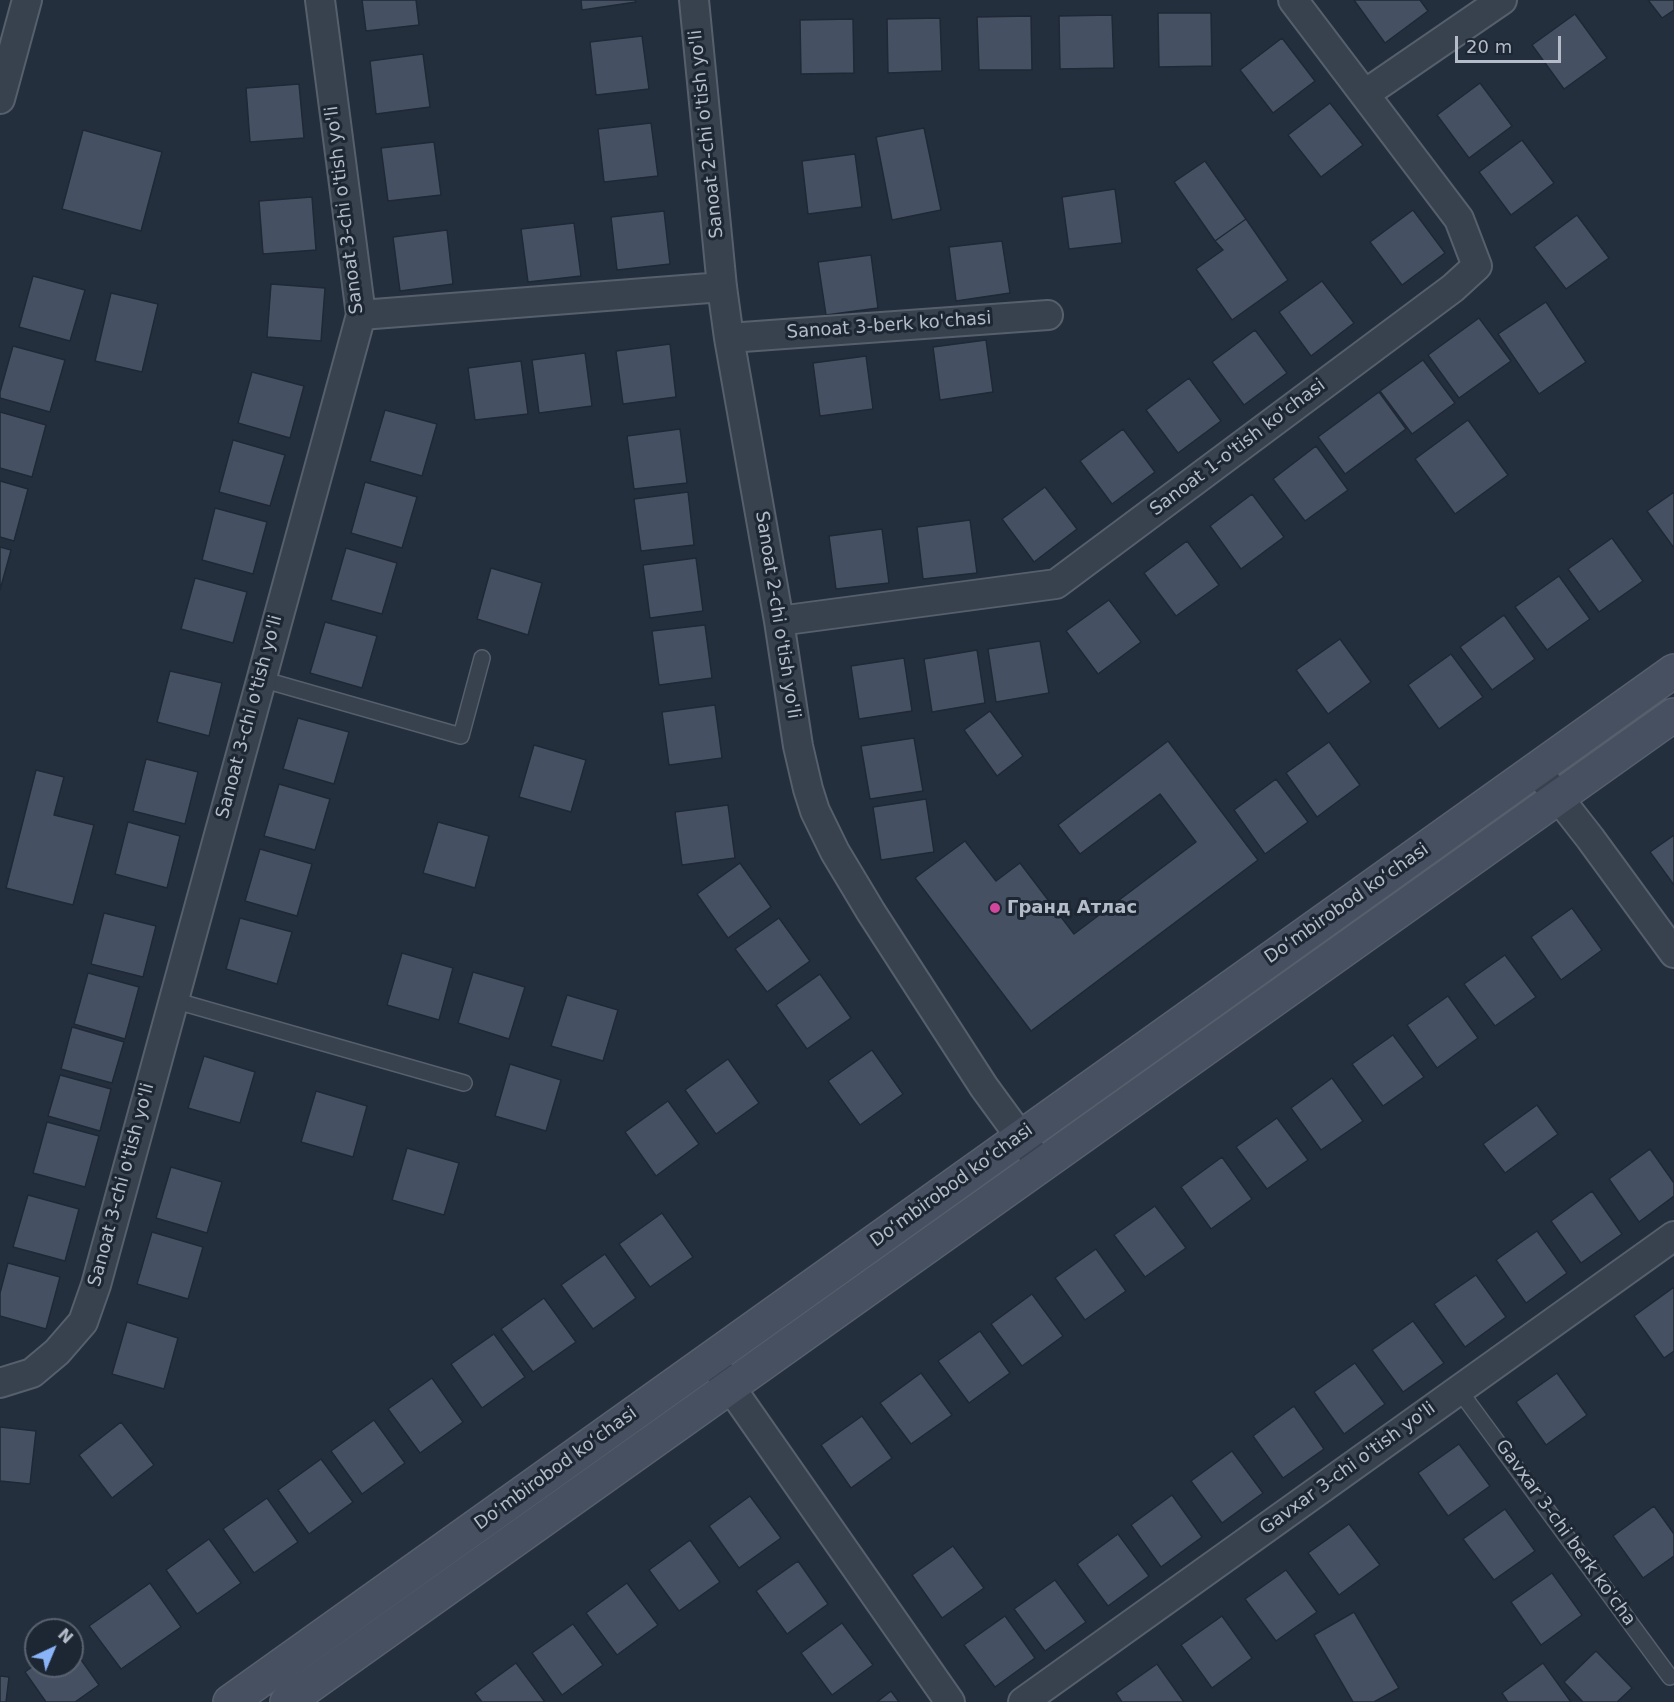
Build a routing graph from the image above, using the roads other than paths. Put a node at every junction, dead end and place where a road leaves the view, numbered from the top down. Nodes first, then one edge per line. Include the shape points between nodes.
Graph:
1 (27, 0) edge
2 (320, 0) edge
3 (694, 0) edge
4 (1293, 0) edge
5 (1502, 0) edge
6 (1365, 94) junction
7 (0, 99) edge
8 (722, 286) junction
9 (360, 315) junction
10 (1048, 315) dead end
11 (729, 338) junction
12 (779, 621) junction
13 (482, 658) dead end
14 (1674, 671) edge
15 (261, 679) junction
16 (1674, 715) edge
17 (1536, 769) junction
18 (1558, 797) junction
19 (1674, 953) edge
20 (173, 1000) junction
21 (464, 1083) dead end
22 (1020, 1137) junction
23 (1041, 1165) junction
24 (1674, 1236) edge
25 (711, 1359) junction
26 (0, 1383) edge
27 (730, 1387) junction
28 (1459, 1390) junction
29 (1670, 1677) dead end
30 (230, 1702) edge
31 (287, 1702) edge
32 (950, 1702) edge
33 (1023, 1702) edge

1 - 7 street
2 - 9 street, Sanoat 3-chi o'tish yo'li
3 - 8 street, Sanoat 2-chi o'tish yo'li
4 - 6 street, Sanoat 1-o'tish ko'chasi
5 - 6 street
6 - 12 street, Sanoat 1-o'tish ko'chasi via 1459,219 1477,266 1453,288 1056,584
8 - 9 street
8 - 11 street, Sanoat 2-chi o'tish yo'li
9 - 15 street, Sanoat 3-chi o'tish yo'li
10 - 11 street, Sanoat 3-berk ko'chasi
11 - 12 street, Sanoat 2-chi o'tish yo'li
12 - 22 street, Sanoat 2-chi o'tish yo'li via 798,746 808,789 825,833 984,1087
13 - 15 lane via 461,736
14 - 17 main road, Doʻmbirobod koʻchasi
15 - 20 street, Sanoat 3-chi o'tish yo'li
16 - 18 main road, Doʻmbirobod koʻchasi
17 - 18 street
17 - 22 main road, Doʻmbirobod koʻchasi
18 - 19 street
18 - 23 main road, Doʻmbirobod koʻchasi
20 - 21 lane
20 - 26 street, Sanoat 3-chi o'tish yo'li via 96,1285 82,1322 57,1352 32,1373
22 - 23 street, Sanoat 2-chi o'tish yo'li
22 - 25 main road, Doʻmbirobod koʻchasi
23 - 27 main road, Doʻmbirobod koʻchasi
24 - 28 street, Gavxar 3-chi o'tish yo'li
25 - 27 street
25 - 30 main road, Doʻmbirobod koʻchasi
27 - 31 main road, Doʻmbirobod koʻchasi
27 - 32 street
28 - 29 lane, Gavxar 3-chi berk ko'cha
28 - 33 street, Gavxar 3-chi o'tish yo'li

